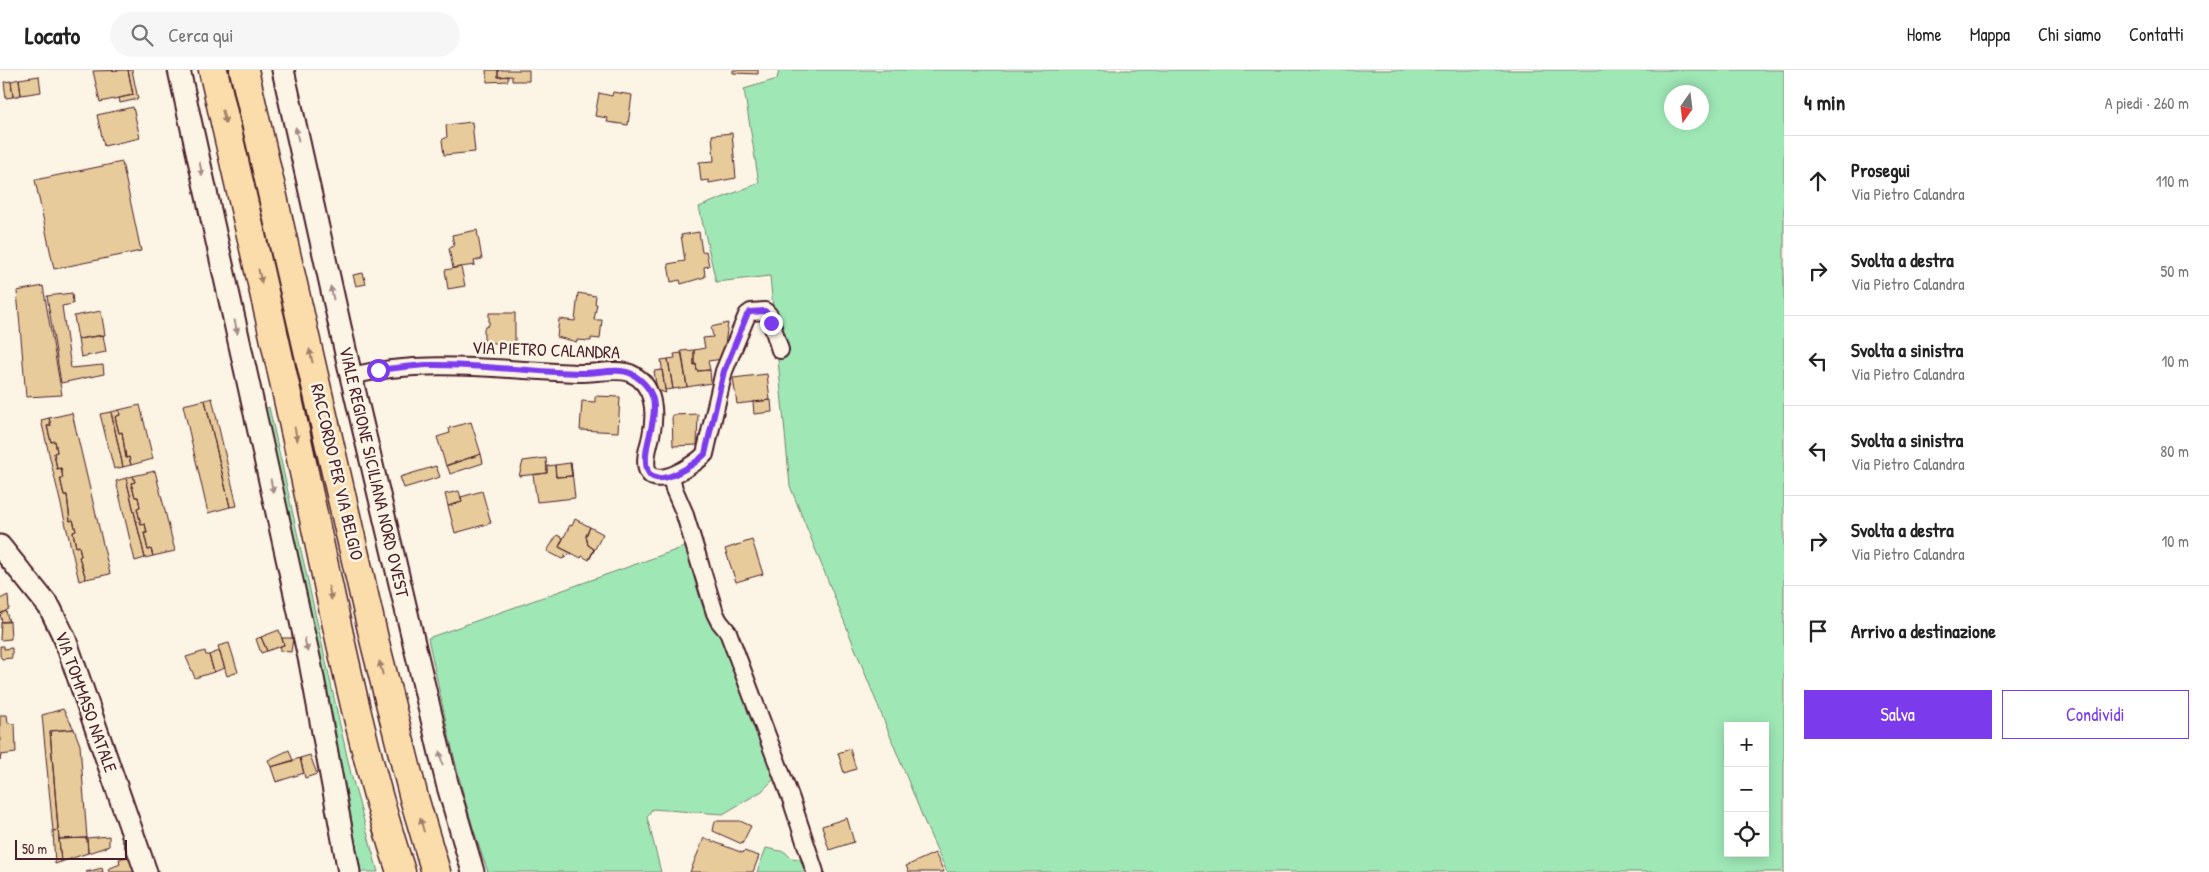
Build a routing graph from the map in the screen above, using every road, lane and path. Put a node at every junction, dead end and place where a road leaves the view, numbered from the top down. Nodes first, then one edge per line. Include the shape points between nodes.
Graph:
1 (179, 70) edge
2 (213, 70) edge
3 (244, 70) edge
4 (256, 70) edge
5 (283, 70) edge
6 (301, 312) junction
7 (780, 350) dead end
8 (351, 376) junction
9 (671, 476) junction
10 (0, 546) edge
11 (146, 872) edge
12 (349, 872) edge
13 (401, 872) edge
14 (436, 872) edge
15 (473, 872) edge
16 (816, 872) edge

1 -> 12 street via 310,662
2 -> 13 highway, RACCORDO PER VIA BELGIO via 340,636
3 - 6 highway, RACCORDO PER VIA BELGIO
4 - 6 highway via 273,147
8 -> 5 street, VIALE REGIONE SICILIANA NORD OVEST
14 -> 6 highway, RACCORDO PER VIA BELGIO via 375,643
7 - 9 street via 769,315 765,311 750,312 724,371 705,454
8 - 9 street, VIA PIETRO CALANDRA via 426,365 580,374 630,373 644,384 652,399 654,415 647,449 647,470 651,475
15 -> 8 street, VIALE REGIONE SICILIANA NORD OVEST via 447,783
9 - 16 street via 715,613 730,637
10 - 11 street, VIA TOMMASO NATALE via 50,608 65,639

